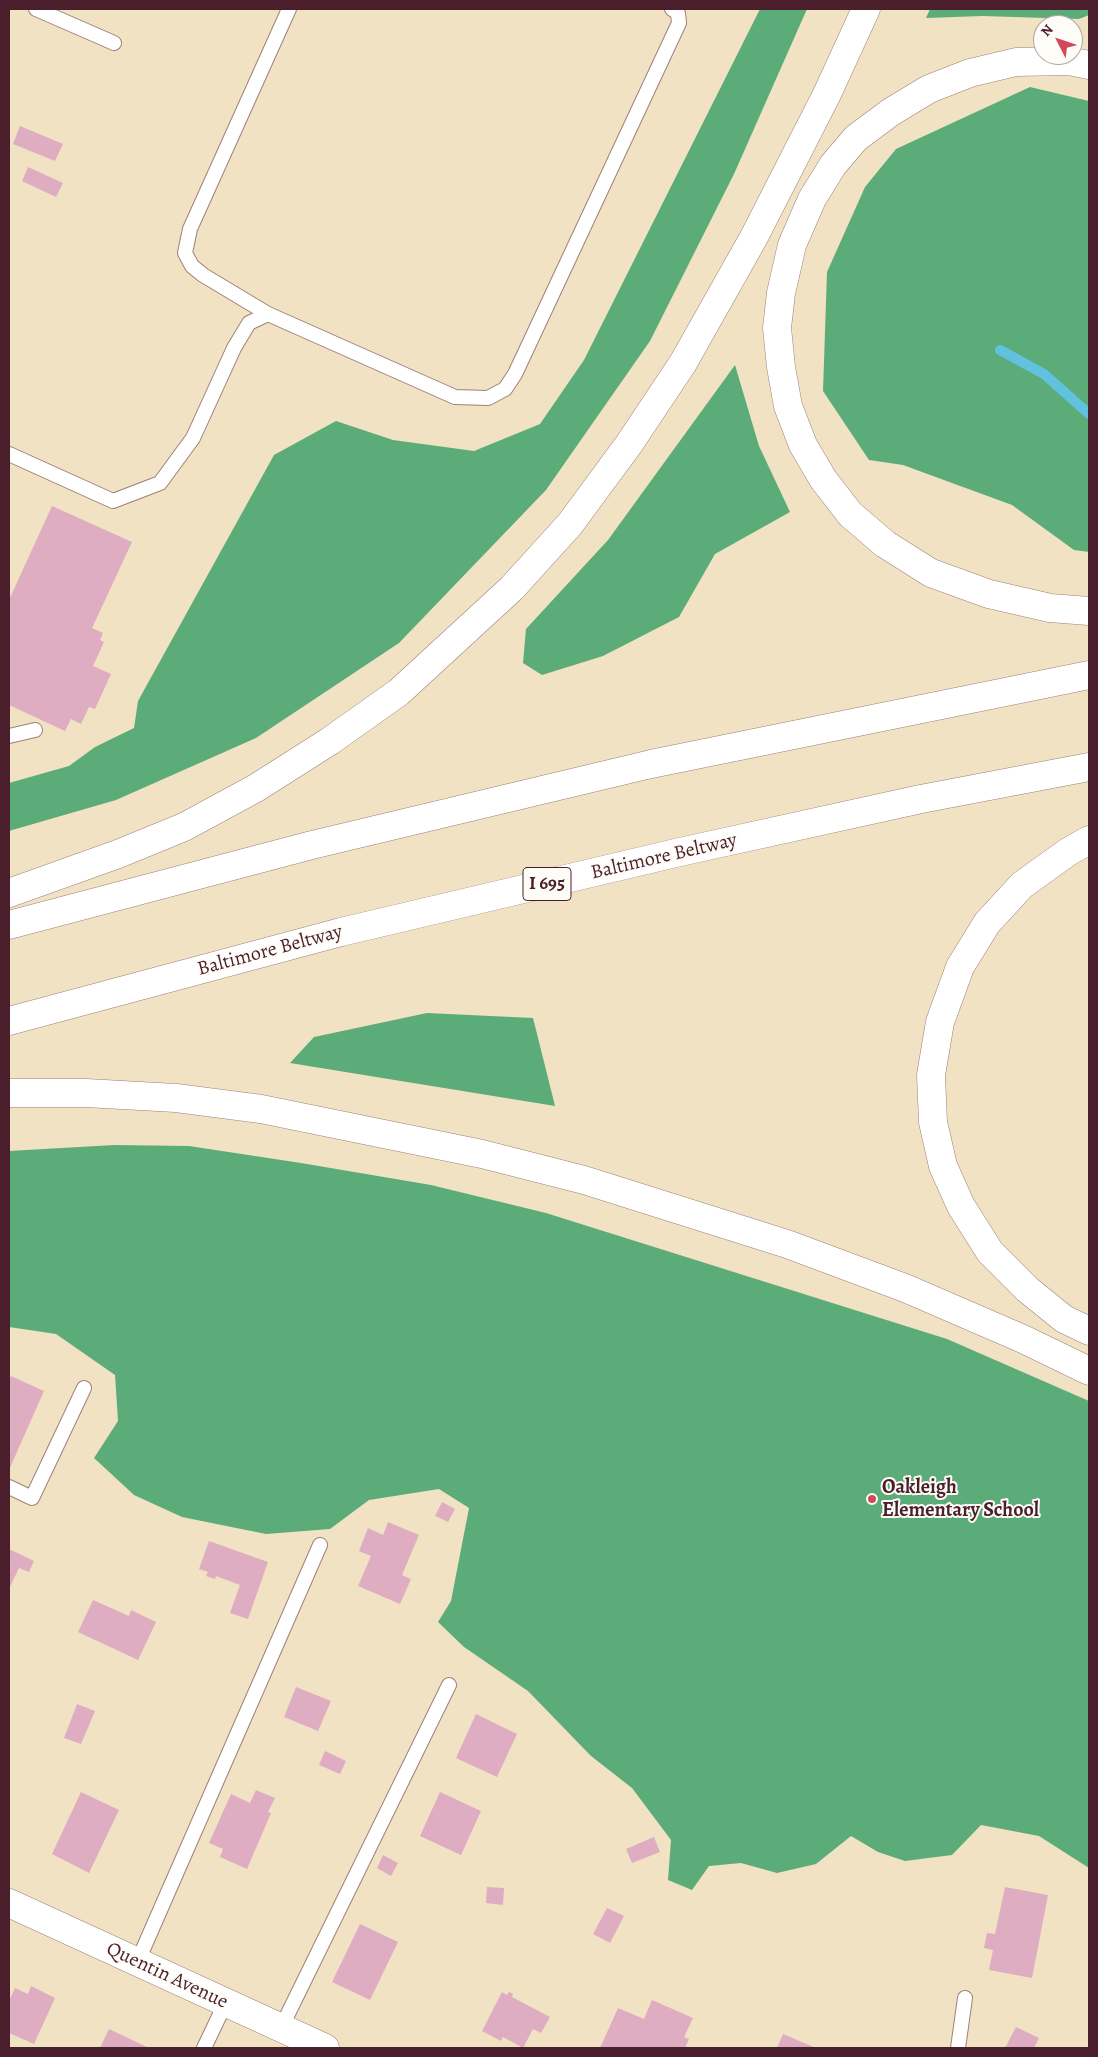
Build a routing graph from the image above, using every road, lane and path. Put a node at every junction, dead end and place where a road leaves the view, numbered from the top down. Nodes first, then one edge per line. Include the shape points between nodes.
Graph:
1 (36, 9) edge
2 (289, 9) edge
3 (672, 9) edge
4 (866, 9) edge
5 (114, 43) dead end
6 (1089, 65) edge
7 (268, 314) junction
8 (9, 454) edge
9 (1089, 611) edge
10 (1089, 675) edge
11 (35, 730) dead end
12 (9, 736) edge
13 (1089, 767) edge
14 (1089, 840) edge
15 (9, 893) edge
16 (9, 925) edge
17 (9, 1021) edge
18 (9, 1092) edge
19 (1089, 1331) edge
20 (1089, 1371) edge
21 (84, 1388) dead end
22 (9, 1487) edge
23 (320, 1545) dead end
24 (448, 1685) dead end
25 (9, 1903) edge
26 (137, 1963) junction
27 (965, 1998) dead end
28 (225, 2004) junction
29 (281, 2028) junction
30 (204, 2048) edge
31 (325, 2048) edge
32 (958, 2048) edge

1 - 5 lane
2 - 7 lane via 190,229 185,253 192,266 203,275
3 - 7 lane via 678,13 679,23 515,374 505,389 488,398 455,397
4 - 15 main road via 754,237 683,363 630,444 570,524 512,588 398,692 330,741 256,788 184,827
6 - 9 main road via 1016,62 970,73 929,89 856,138 812,198 792,245 780,292 777,328 788,406 803,445 823,479 850,514 885,544 931,572 989,594 1050,608
7 - 8 lane via 249,323 234,348 193,438 160,483 113,501
10 - 16 main road via 651,764 312,845
11 - 12 lane
13 - 17 main road, Baltimore Beltway / I 695 via 921,799 341,932
14 - 19 main road via 1022,885 987,923 960,967 953,985 940,1022 931,1075 933,1122 943,1166 961,1206 990,1252 1027,1289 1064,1318
18 - 20 main road via 176,1098 261,1109 482,1154 584,1180 787,1244 905,1288
21 - 22 lane via 32,1498
23 - 26 lane
24 - 29 lane
25 - 26 main road, Quentin Avenue
26 - 28 main road, Quentin Avenue
27 - 32 lane
28 - 29 main road, Quentin Avenue
28 - 30 lane
29 - 31 main road, Quentin Avenue

